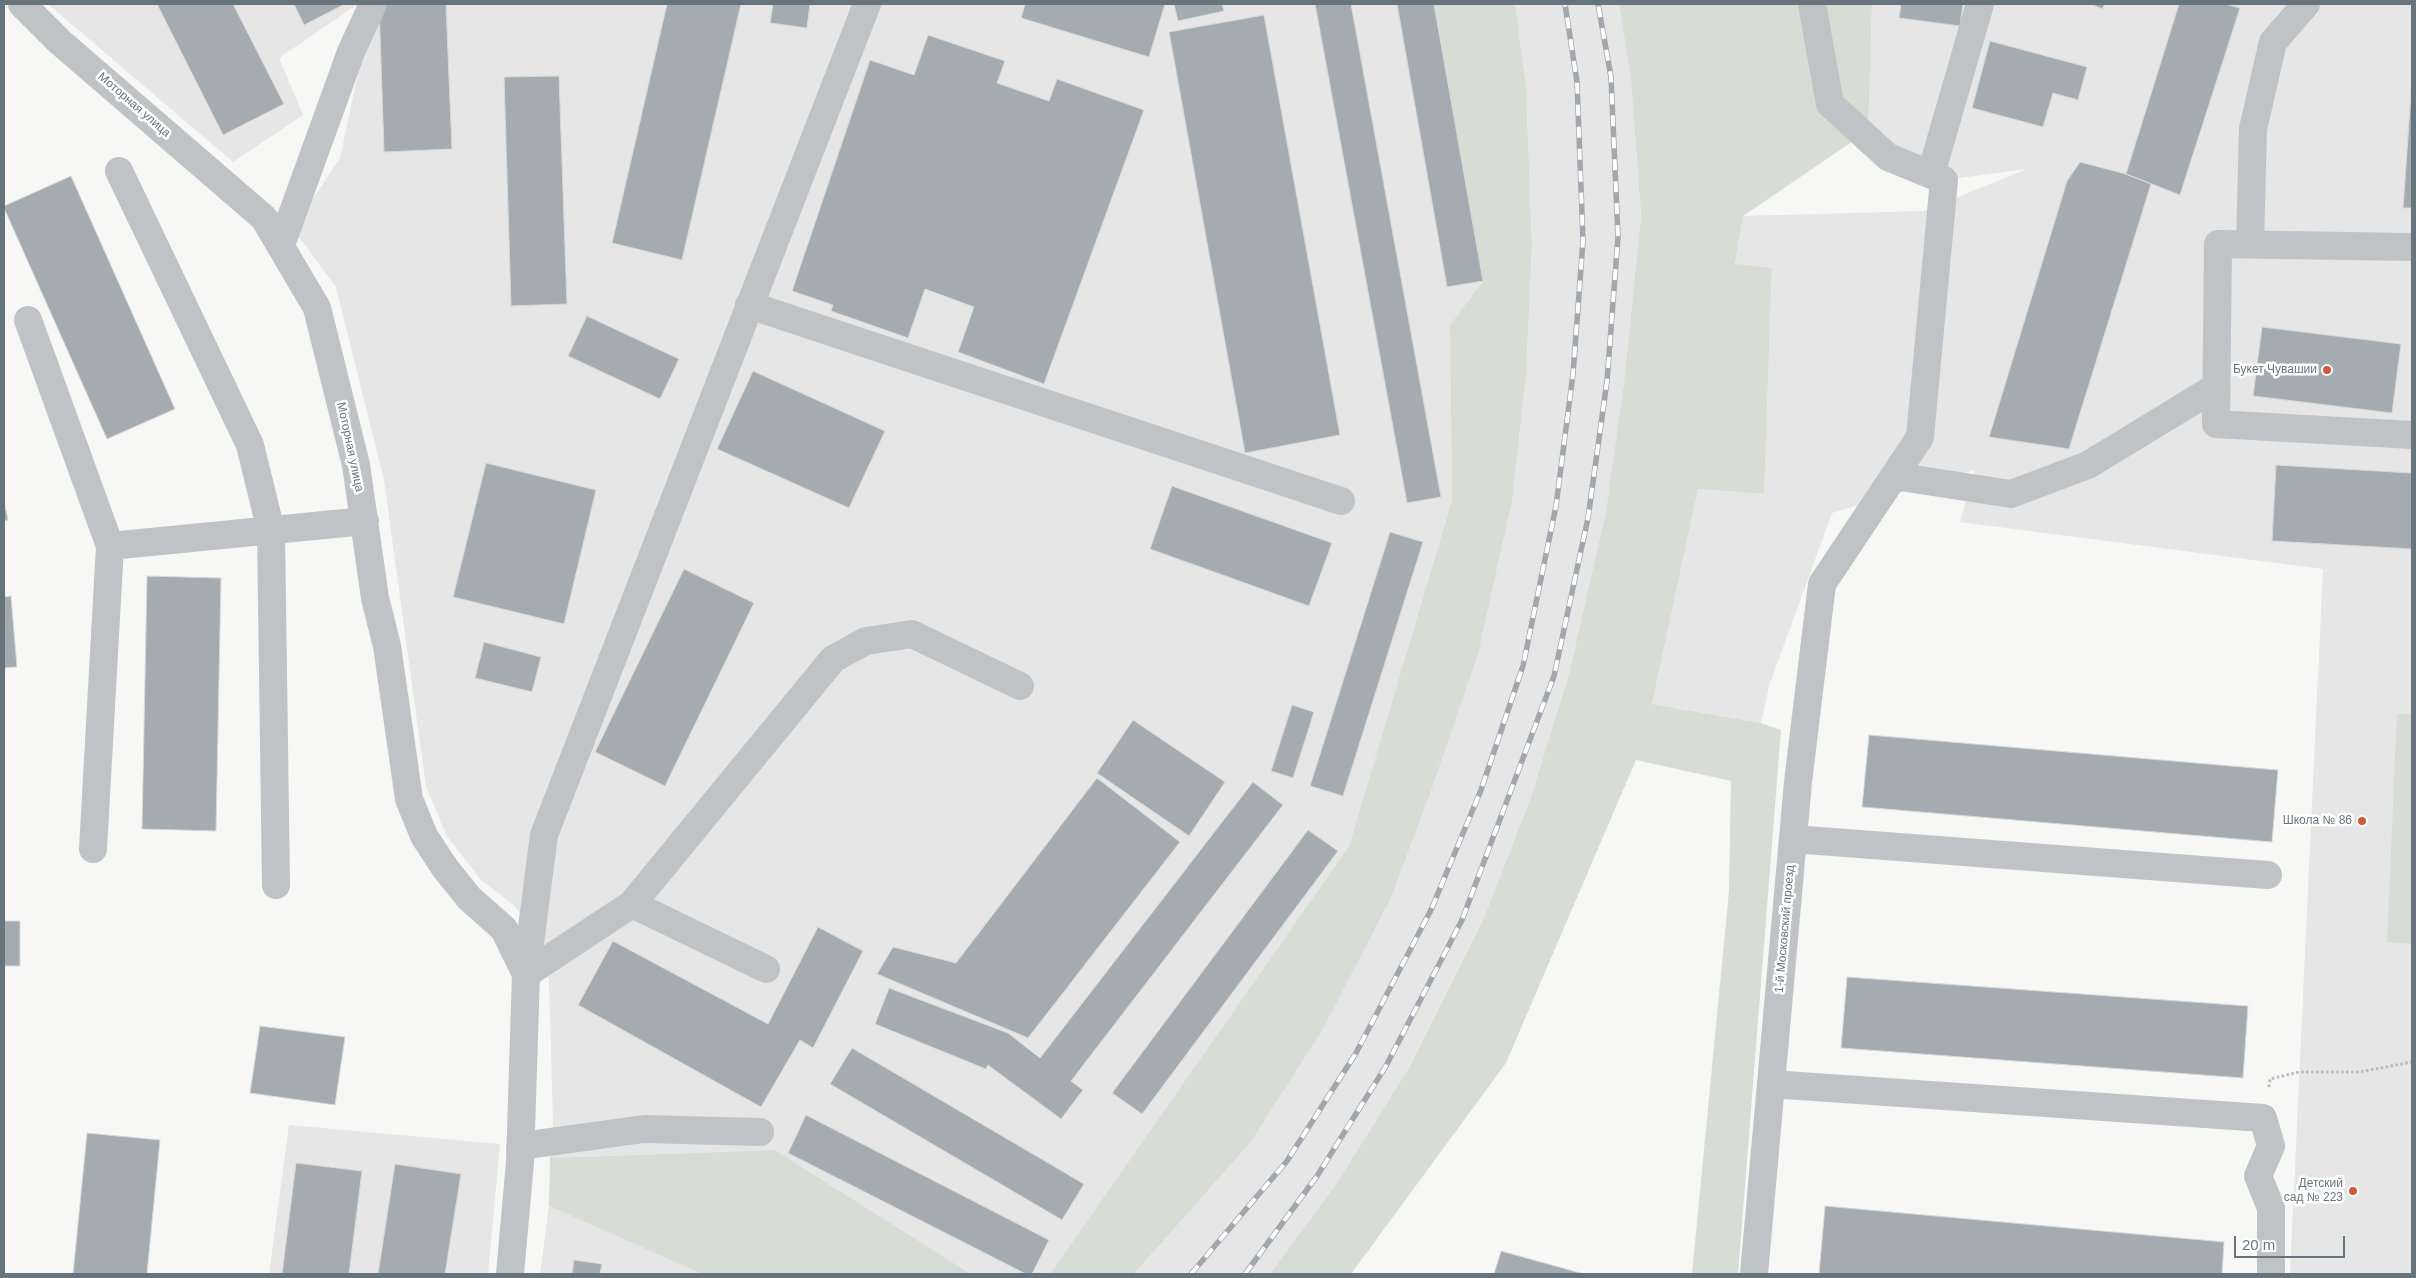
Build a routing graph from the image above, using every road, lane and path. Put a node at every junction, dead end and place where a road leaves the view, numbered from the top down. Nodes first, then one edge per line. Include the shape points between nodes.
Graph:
1 (22, 4) edge
2 (373, 4) edge
3 (867, 4) edge
4 (1812, 4) edge
5 (1980, 4) edge
6 (2306, 4) edge
7 (119, 171) dead end
8 (1931, 174) junction
9 (2250, 244) junction
10 (281, 245) junction
11 (2412, 247) edge
12 (749, 305) junction
13 (28, 320) dead end
14 (2216, 387) junction
15 (2412, 435) edge
16 (1894, 476) junction
17 (1341, 501) dead end
18 (364, 521) junction
19 (271, 531) junction
20 (110, 546) junction
21 (1020, 686) dead end
22 (1793, 839) junction
23 (93, 849) dead end
24 (2268, 875) dead end
25 (276, 885) dead end
26 (632, 904) junction
27 (766, 968) dead end
28 (526, 974) junction
29 (2412, 1062) edge
30 (1771, 1084) junction
31 (2263, 1118) junction
32 (760, 1132) dead end
33 (520, 1146) junction
34 (510, 1274) edge
35 (1754, 1274) edge
36 (2271, 1274) edge

1 - 10 street, Моторная улица via 60,42 264,218
2 - 10 street via 352,52
3 - 12 street
4 - 8 street via 1830,104 1888,157
5 - 8 street
6 - 9 street via 2272,42 2253,130
7 - 19 street via 250,445
8 - 16 street via 1944,180 1920,437
9 - 11 street
9 - 14 street via 2218,244
10 - 18 street, Моторная улица via 317,308 356,465
12 - 17 street
12 - 28 street via 544,835
13 - 20 street
14 - 15 street via 2216,424
14 - 16 street via 2088,464 2011,494
16 - 22 street, 1-й Московский проезд via 1822,584
18 - 19 street
18 - 28 street, Моторная улица via 375,598 387,646 409,799 424,836 445,868 469,898 504,928
19 - 20 street
19 - 25 street
20 - 23 street
21 - 26 street via 912,634 866,640 833,659
22 - 24 street
22 - 30 street, 1-й Московский проезд
26 - 27 street
26 - 28 street
28 - 33 street
29 - 31 path via 2359,1072 2299,1072 2270,1079
30 - 31 street
30 - 35 street, 1-й Московский проезд
31 - 36 street via 2271,1146 2258,1176 2271,1208
32 - 33 street via 644,1130
33 - 34 street

